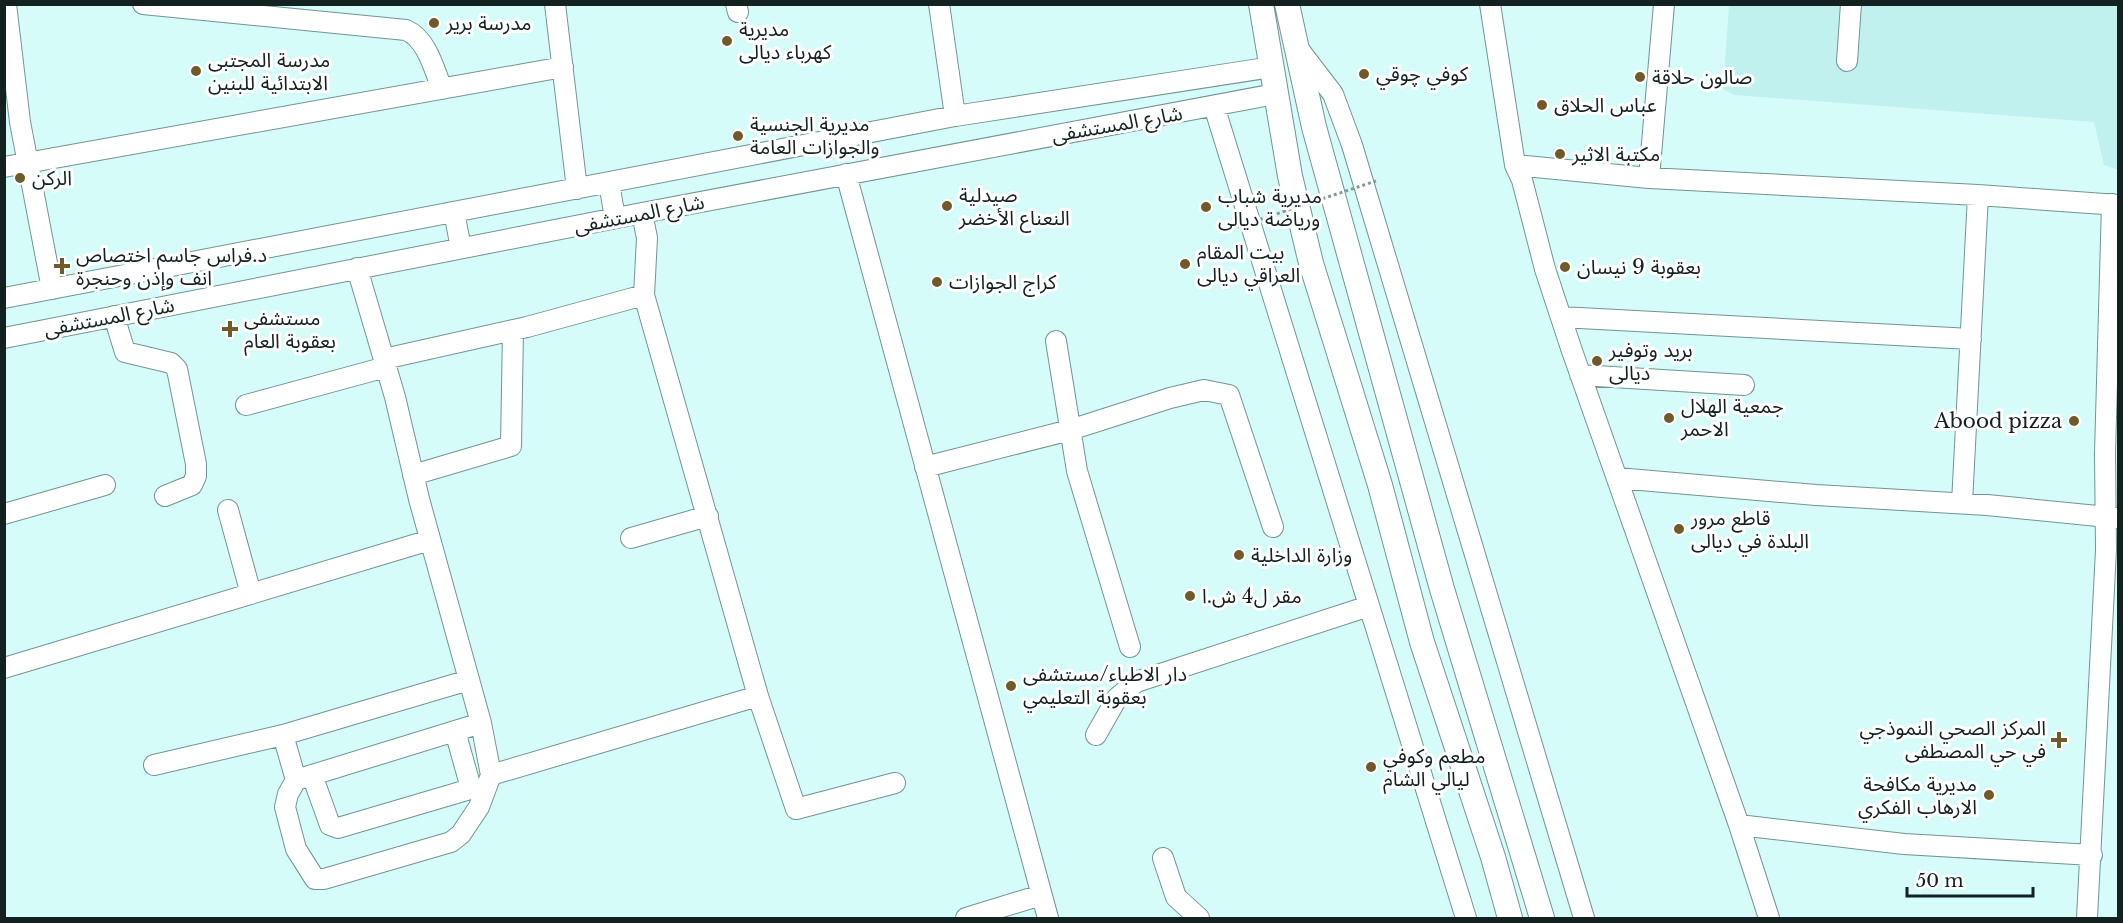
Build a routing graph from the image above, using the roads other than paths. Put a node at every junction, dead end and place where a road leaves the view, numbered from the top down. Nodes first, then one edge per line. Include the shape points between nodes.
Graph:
1 (6, 4) edge
2 (143, 4) edge
3 (555, 4) edge
4 (939, 4) edge
5 (1261, 4) edge
6 (1287, 4) edge
7 (1491, 4) edge
8 (1664, 4) edge
9 (1851, 4) edge
10 (1296, 45) junction
11 (1847, 61) dead end
12 (563, 67) junction
13 (1272, 67) junction
14 (1132, 88) junction
15 (442, 89) junction
16 (1275, 94) junction
17 (1214, 106) junction
18 (955, 116) junction
19 (1137, 120) junction
20 (12, 122) edge
21 (27, 164) junction
22 (1515, 165) junction
23 (4, 167) edge
24 (846, 174) junction
25 (1649, 178) junction
26 (609, 183) junction
27 (577, 189) junction
28 (1978, 195) junction
29 (2115, 204) edge
30 (454, 212) junction
31 (642, 213) junction
32 (615, 218) junction
33 (460, 248) junction
34 (357, 268) junction
35 (52, 289) junction
36 (644, 295) junction
37 (4, 298) edge
38 (114, 316) junction
39 (1561, 317) junction
40 (513, 330) junction
41 (4, 338) edge
42 (1971, 339) junction
43 (1056, 341) dead end
44 (2114, 351) edge
45 (385, 363) junction
46 (1580, 375) junction
47 (1744, 385) dead end
48 (246, 405) dead end
49 (1070, 430) junction
50 (925, 468) junction
51 (413, 475) junction
52 (1617, 478) junction
53 (105, 485) dead end
54 (165, 496) dead end
55 (1962, 503) junction
56 (228, 510) dead end
57 (4, 514) edge
58 (708, 516) junction
59 (2112, 517) edge
60 (1273, 527) dead end
61 (631, 538) dead end
62 (430, 540) junction
63 (251, 594) junction
64 (1369, 606) junction
65 (1130, 647) dead end
66 (4, 669) edge
67 (469, 680) junction
68 (758, 696) junction
69 (481, 723) junction
70 (455, 731) junction
71 (283, 735) junction
72 (1096, 735) dead end
73 (154, 765) dead end
74 (491, 776) junction
75 (304, 778) junction
76 (895, 783) dead end
77 (1739, 825) junction
78 (2092, 855) junction
79 (1163, 858) dead end
80 (1041, 895) junction
81 (966, 918) edge
82 (1048, 918) edge
83 (1199, 918) edge
84 (1466, 918) edge
85 (1510, 918) edge
86 (1542, 918) edge
87 (1584, 918) edge
88 (1769, 918) edge
89 (2087, 918) edge

1 - 20 street
2 - 15 street via 406,30 419,39 427,52
3 - 12 street
4 - 18 street
5 - 13 main road
6 - 10 main road
7 - 22 street
8 - 25 street
9 - 11 street
10 - 86 main road via 1314,127 1442,589
10 - 87 street via 1333,94 1352,145
12 - 15 street
12 - 27 street
13 - 14 street, شارع المستشفى
13 - 16 main road
14 - 18 street, شارع المستشفى
14 - 19 street via 1144,93 1148,105 1147,112
15 - 21 street
16 - 17 street, شارع المستشفى
16 - 85 main road via 1311,263 1380,485 1422,642
17 - 19 street, شارع المستشفى
17 - 64 street
18 - 26 street, شارع المستشفى
19 - 24 street, شارع المستشفى
20 - 21 street
21 - 23 street
21 - 35 street
22 - 25 street
22 - 39 street
24 - 31 street, شارع المستشفى
24 - 50 street
25 - 28 street
26 - 27 street, شارع المستشفى
26 - 32 street
27 - 30 street, شارع المستشفى
28 - 29 street
28 - 42 street
29 - 44 street
30 - 33 street
30 - 35 street, شارع المستشفى
31 - 32 street, شارع المستشفى
31 - 36 street via 647,238
32 - 33 street, شارع المستشفى
33 - 34 street, شارع المستشفى
34 - 38 street, شارع المستشفى
34 - 45 street
35 - 37 street, شارع المستشفى
36 - 40 street
36 - 58 street
38 - 41 street, شارع المستشفى
38 - 54 street via 124,352 171,363 177,369 196,477 192,485
39 - 42 street
39 - 46 street
40 - 45 street
40 - 51 street via 511,446
42 - 55 street
43 - 49 street
44 - 59 street via 2105,453
45 - 48 street
45 - 51 street
46 - 47 street
46 - 52 street
49 - 50 street
49 - 60 street via 1204,390 1229,395
49 - 65 street via 1077,471
50 - 80 street
51 - 62 street
52 - 55 street
52 - 77 street
53 - 57 street
55 - 59 street
56 - 63 street
58 - 61 street
58 - 68 street
59 - 78 street via 2106,550
62 - 63 street
62 - 67 street
63 - 66 street
64 - 72 street via 1136,682 1117,698
64 - 84 street
67 - 69 street
67 - 71 street
68 - 74 street
68 - 76 street via 796,809
69 - 70 street
69 - 74 street
70 - 75 street
70 - 75 street via 470,785 467,790 338,828 330,825
71 - 73 street
71 - 75 street
74 - 75 street via 479,807 451,842 324,879 315,879 296,849 285,807 288,794
77 - 78 street via 1904,844
77 - 88 street
78 - 89 street
79 - 83 street via 1176,897
80 - 81 street
80 - 82 street

